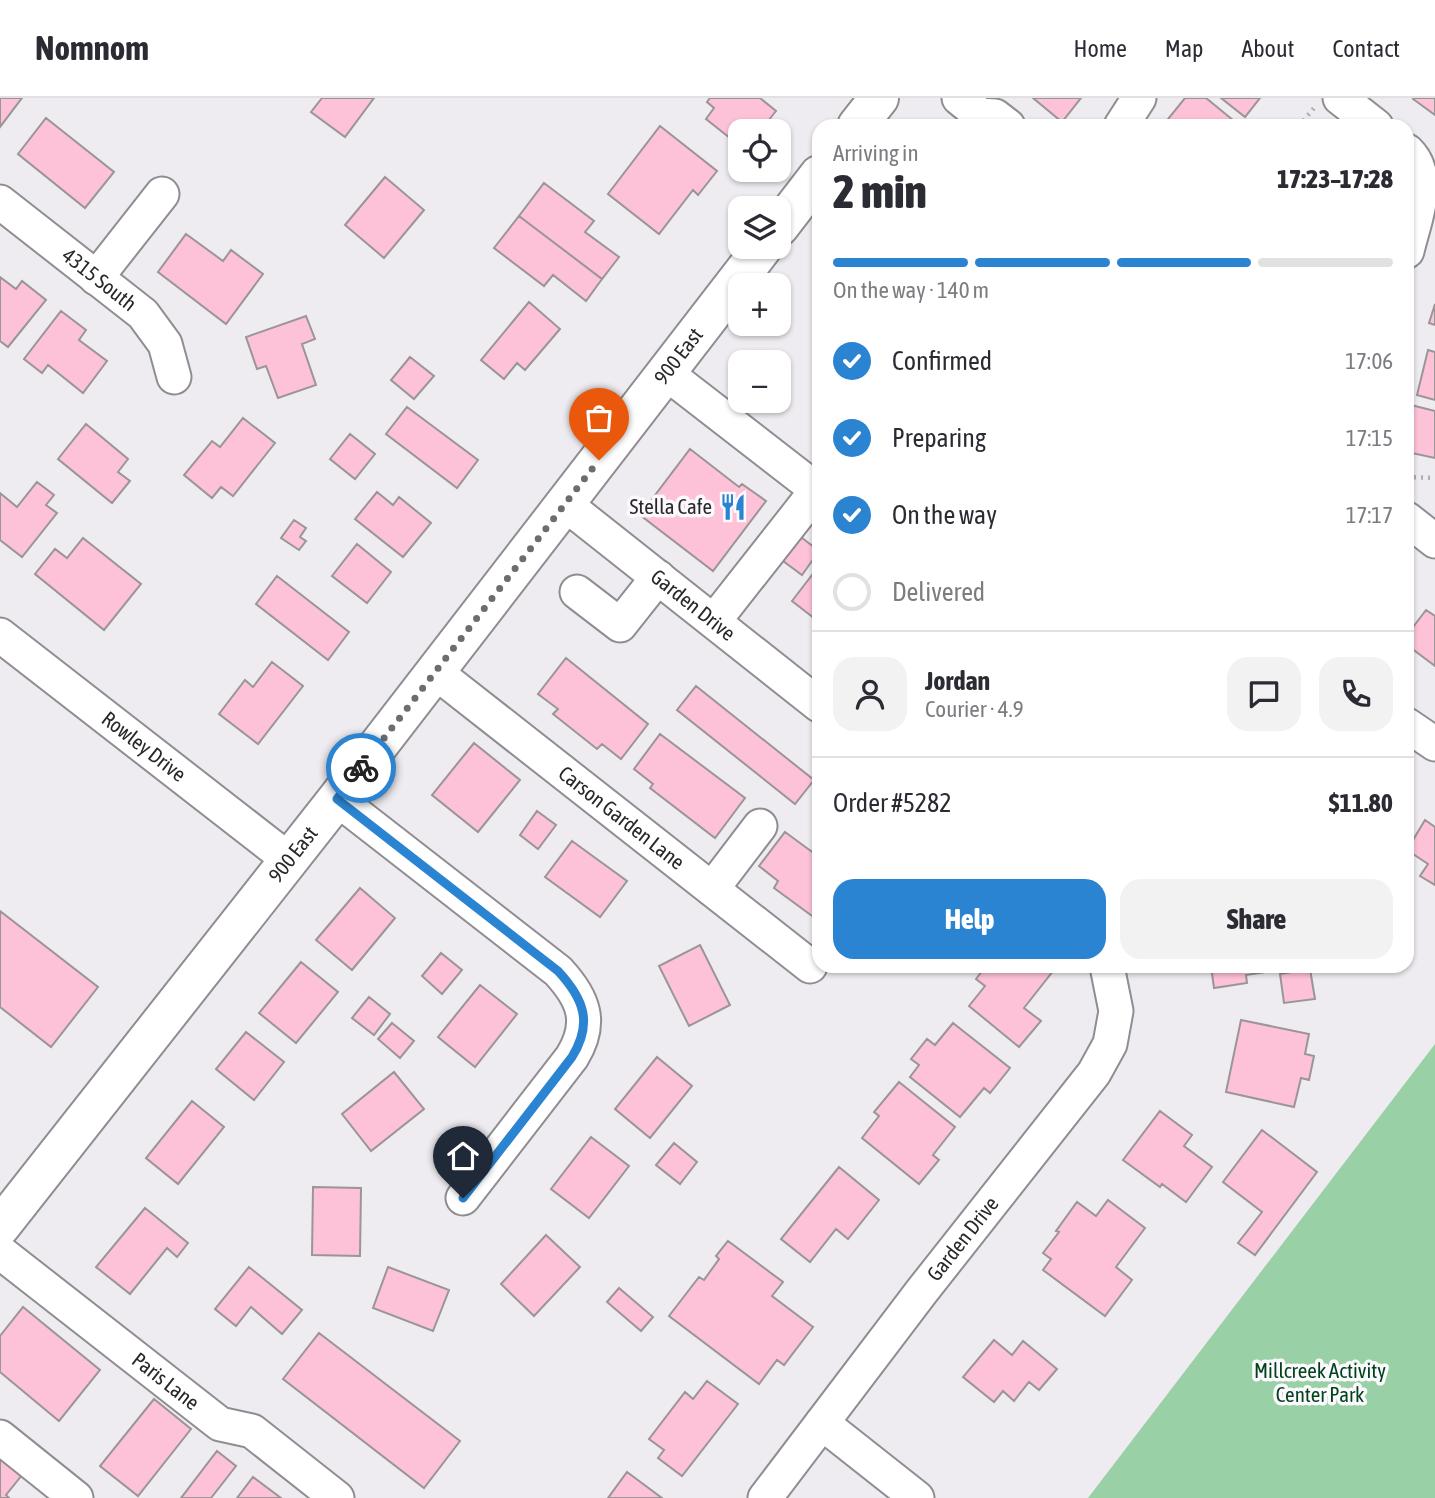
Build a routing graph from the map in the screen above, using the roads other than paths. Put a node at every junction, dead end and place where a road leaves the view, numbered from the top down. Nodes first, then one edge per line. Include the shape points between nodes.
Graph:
1 (879, 98) edge
2 (959, 98) edge
3 (1139, 98) edge
4 (1329, 101) edge
5 (996, 113) edge
6 (862, 119) edge
7 (1126, 119) edge
8 (1363, 119) edge
9 (1414, 161) edge
10 (812, 184) edge
11 (162, 194) dead end
12 (0, 202) edge
13 (791, 211) edge
14 (1414, 216) edge
15 (754, 259) edge
16 (96, 278) junction
17 (666, 373) junction
18 (174, 377) dead end
19 (812, 486) edge
20 (812, 496) edge
21 (565, 504) junction
22 (1414, 524) edge
23 (1435, 541) edge
24 (658, 577) junction
25 (577, 592) dead end
26 (714, 621) junction
27 (0, 635) edge
28 (434, 671) junction
29 (812, 699) edge
30 (1414, 730) edge
31 (1435, 744) edge
32 (337, 799) junction
33 (761, 827) dead end
34 (288, 859) junction
35 (712, 889) junction
36 (810, 966) dead end
37 (1108, 973) edge
38 (463, 1198) dead end
39 (0, 1227) edge
40 (0, 1252) edge
41 (822, 1423) junction
42 (0, 1437) edge
43 (76, 1498) edge
44 (337, 1498) edge
45 (765, 1498) edge
46 (918, 1498) edge

1 - 6 main road
2 - 5 street via 980,115
3 - 7 street
4 - 8 street
9 - 14 street via 1421,181
10 - 13 main road
11 - 16 street
12 - 16 street, 4315 South
15 - 17 main road, 900 East
16 - 18 street, 4315 South via 143,314 165,344
17 - 19 street
17 - 21 main road, 900 East
20 - 26 street
21 - 24 street, Garden Drive
21 - 28 main road, 900 East
22 - 23 street
24 - 25 street via 620,625
24 - 26 street, Garden Drive
26 - 29 street, Garden Drive
27 - 34 street, Rowley Drive
28 - 32 main road, 900 East
28 - 35 street, Carson Garden Lane
30 - 31 street
32 - 34 main road, 900 East
32 - 38 street via 558,971 582,1004 582,1041
33 - 35 street
34 - 39 main road, 900 East
35 - 36 street, Carson Garden Lane
37 - 41 street, Garden Drive via 1116,1011 1110,1044 1094,1073
40 - 44 street, Paris Lane via 220,1424 252,1431
41 - 45 street, Garden Drive
41 - 46 street
42 - 43 street

